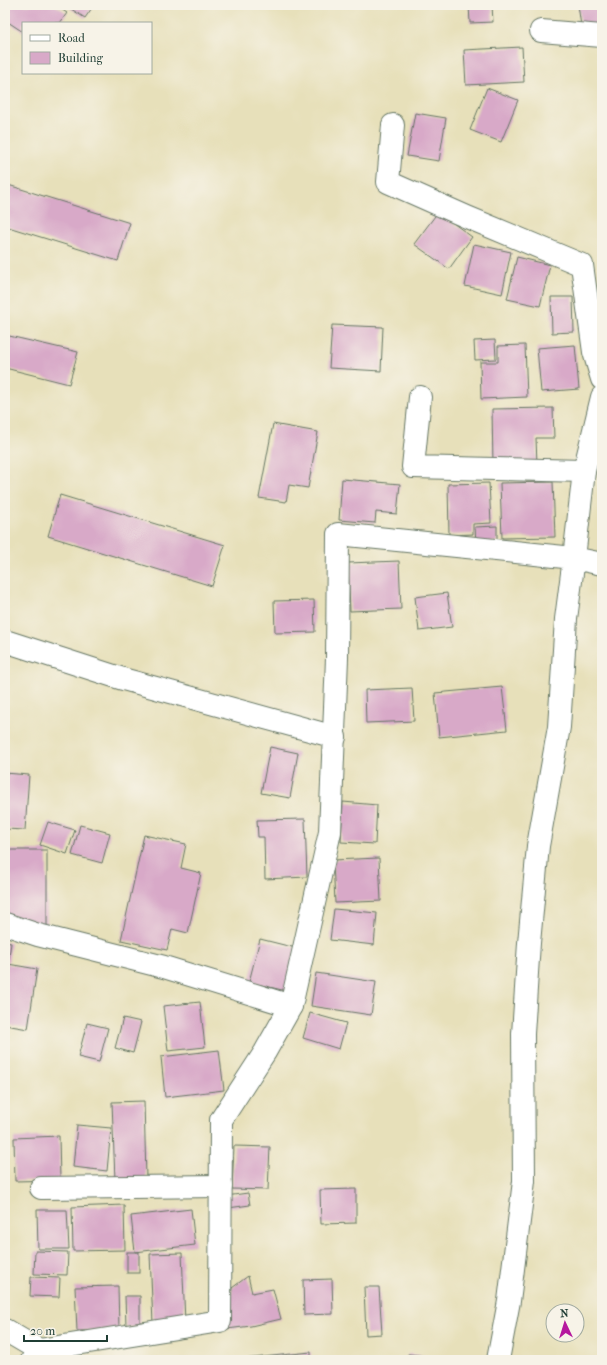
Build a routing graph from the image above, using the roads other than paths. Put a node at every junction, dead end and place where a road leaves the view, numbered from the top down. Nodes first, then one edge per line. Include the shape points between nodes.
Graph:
1 (541, 30) dead end
2 (602, 36) edge
3 (393, 126) dead end
4 (602, 379) edge
5 (420, 397) dead end
6 (602, 397) edge
7 (584, 471) junction
8 (574, 558) junction
9 (602, 564) edge
10 (5, 641) edge
11 (335, 737) junction
12 (5, 924) edge
13 (291, 1006) junction
14 (221, 1186) junction
15 (41, 1188) dead end
16 (5, 1330) edge
17 (35, 1355) edge
18 (498, 1360) edge

1 - 2 street
3 - 4 street via 388,182 582,265 594,352
5 - 7 street via 413,467
6 - 7 street
7 - 8 street
8 - 9 street
8 - 11 street via 338,534
8 - 18 street via 566,619 559,727 538,846 528,958 523,1034 524,1181 509,1301
10 - 11 street via 122,679
11 - 13 street via 330,832
12 - 13 street via 38,935 164,967
13 - 14 street via 221,1120
14 - 15 street
14 - 17 street via 220,1321
16 - 17 street

